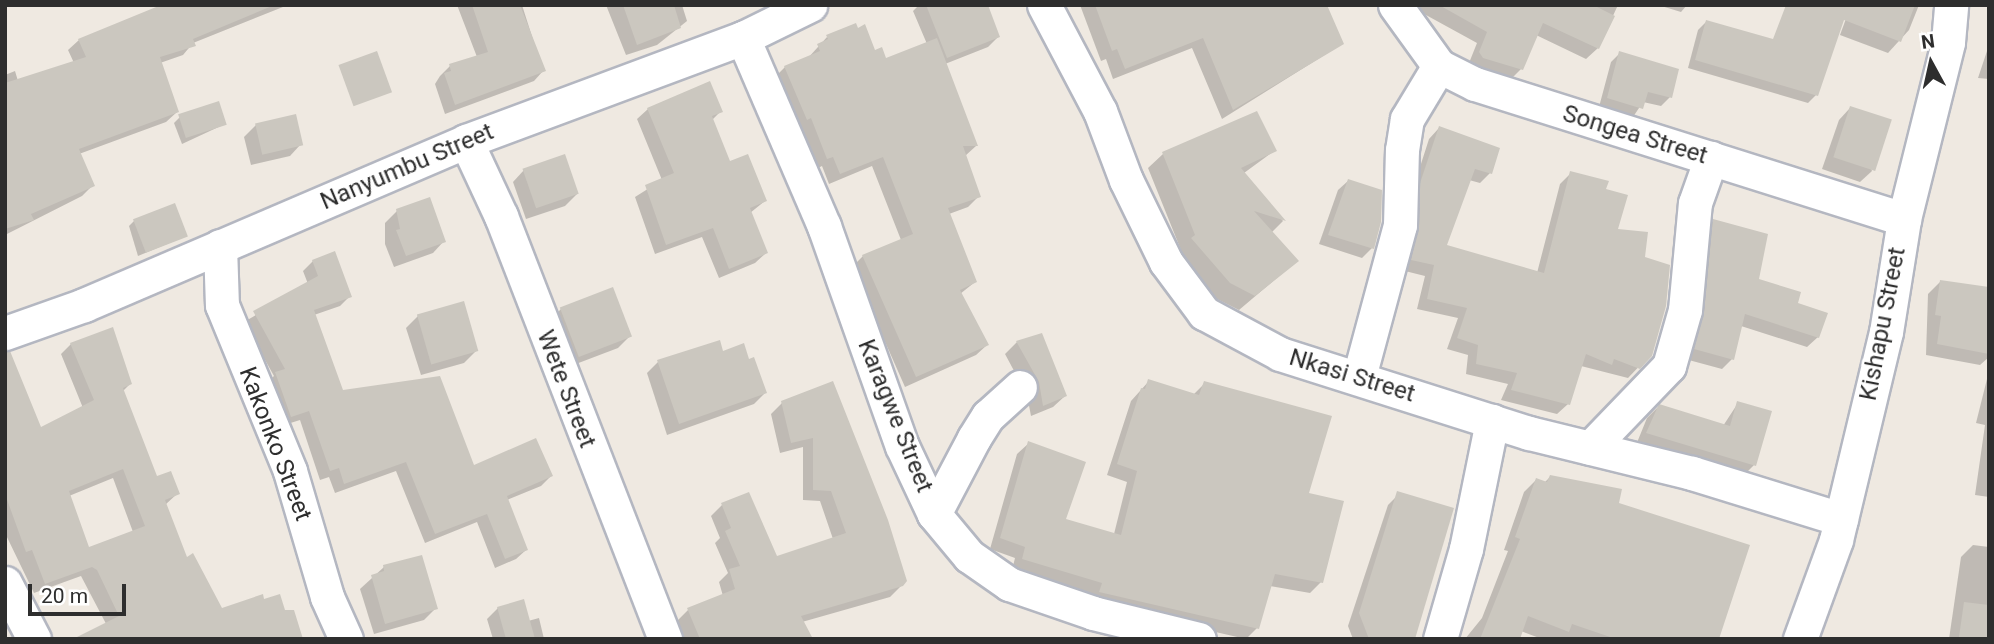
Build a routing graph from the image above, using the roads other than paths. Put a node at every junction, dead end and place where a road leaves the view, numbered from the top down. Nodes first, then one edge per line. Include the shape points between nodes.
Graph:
1 (810, 5) edge
2 (1044, 5) edge
3 (1395, 5) edge
4 (1951, 5) edge
5 (743, 38) junction
6 (1439, 66) junction
7 (466, 141) junction
8 (1711, 158) junction
9 (1904, 219) junction
10 (220, 246) junction
11 (5, 333) edge
12 (1359, 377) junction
13 (1020, 387) dead end
14 (1492, 421) junction
15 (1590, 448) junction
16 (934, 514) junction
17 (1841, 519) junction
18 (5, 583) edge
19 (34, 639) edge
20 (346, 639) edge
21 (665, 639) edge
22 (1199, 639) edge
23 (1440, 639) edge
24 (1800, 639) edge

1 - 5 street, Nanyumbu Street
2 - 12 street, Nkasi Street via 1100,111 1126,180 1166,262 1204,313 1280,354
3 - 6 street
4 - 9 street, Kishapu Street via 1948,42
5 - 7 street, Nanyumbu Street
5 - 16 street, Karagwe Street via 824,226 902,446
6 - 8 street, Songea Street via 1531,103
6 - 12 street via 1408,119 1402,150 1400,225
7 - 10 street, Nanyumbu Street
7 - 21 street, Wete Street via 501,216
8 - 9 street, Songea Street
8 - 15 street via 1695,203 1685,310 1669,366
9 - 17 street, Kishapu Street via 1886,332
10 - 11 street, Nanyumbu Street via 84,305
10 - 20 street, Kakonko Street via 222,305 290,471 327,597
12 - 14 street, Nkasi Street
13 - 16 street via 988,416
14 - 15 street, Nkasi Street
14 - 23 street via 1466,550
15 - 17 street, Nkasi Street
16 - 22 street, Karagwe Street via 969,556 1009,584 1093,613
17 - 24 street, Kishapu Street
18 - 19 street

